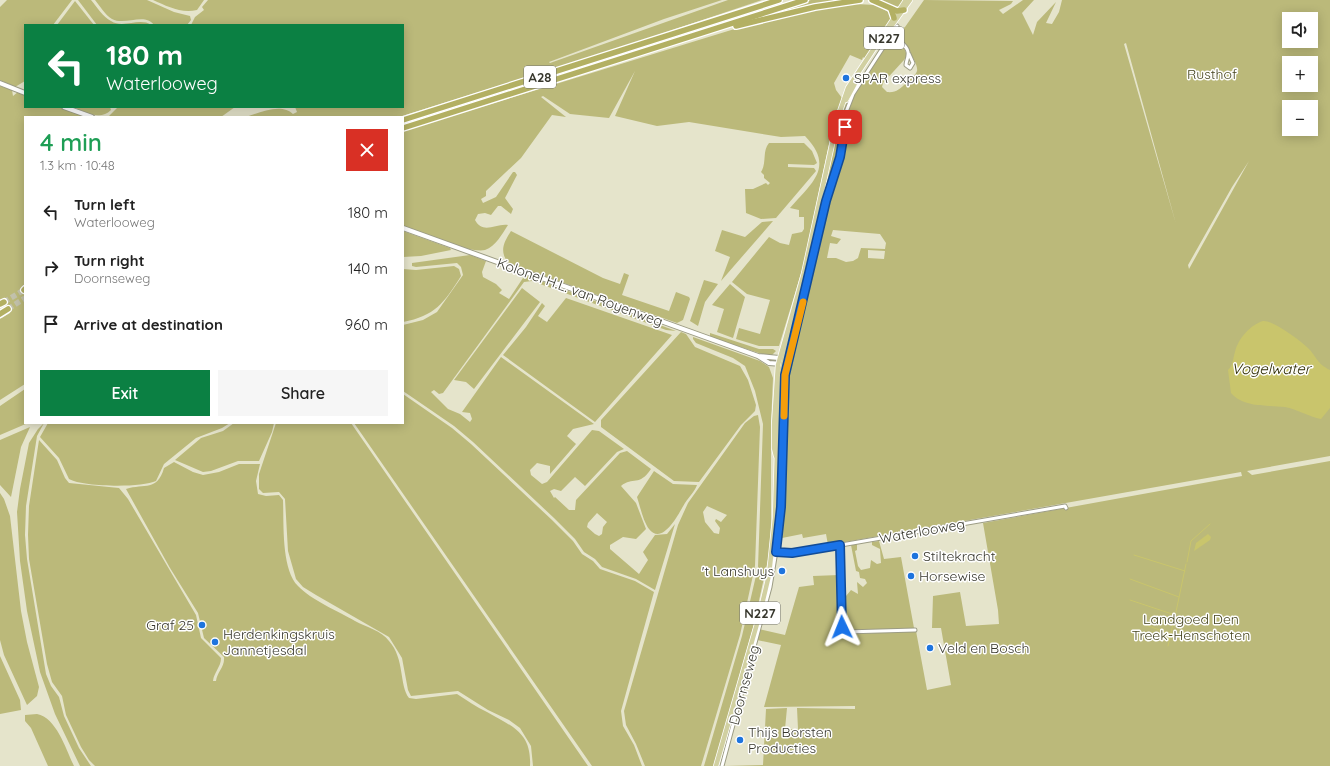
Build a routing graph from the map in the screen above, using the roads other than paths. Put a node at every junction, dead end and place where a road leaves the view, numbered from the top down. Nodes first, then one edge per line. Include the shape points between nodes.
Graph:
1 (778, 0) edge
2 (805, 0) edge
3 (860, 0) edge
4 (872, 0) edge
5 (906, 0) edge
6 (910, 0) edge
7 (891, 9) junction
8 (901, 11) junction
9 (894, 18) junction
10 (897, 26) dead end
11 (702, 33) junction
12 (891, 35) junction
13 (909, 54) dead end
14 (0, 84) edge
15 (24, 93) edge
16 (67, 108) edge
17 (89, 116) edge
18 (404, 120) edge
19 (404, 128) edge
20 (834, 133) junction
21 (404, 228) edge
22 (8, 309) tunnel mouth
23 (0, 314) edge
24 (792, 316) junction
25 (758, 356) junction
26 (779, 358) junction
27 (780, 365) junction
28 (787, 366) junction
29 (1066, 508) dead end
30 (840, 545) junction
31 (776, 552) junction
32 (916, 630) dead end
33 (716, 766) edge
34 (722, 766) edge

1 - 18 highway, A28
2 - 11 highway, A28
3 - 11 highway, A28 via 815,7
4 - 7 highway
5 - 8 main road, Doornseweg / N227
6 - 8 main road, Doornseweg / N227
7 - 8 highway
7 - 9 highway
8 - 9 main road, Doornseweg / N227
8 - 20 main road, Doornseweg / N227 via 858,77 845,102
9 - 20 main road, Doornseweg / N227 via 848,88
10 - 12 street, Doornseweg
11 - 19 highway, A28
12 - 13 street via 903,44
12 - 28 street, Doornseweg via 849,102 840,157 826,201
14 - 15 street
16 - 17 street
20 - 24 main road, Doornseweg / N227 via 814,230
21 - 25 street, Kolonel H.L. van Royenweg
22 - 23 highway
24 - 26 main road, Doornseweg / N227
24 - 27 main road, Doornseweg / N227 via 792,327
25 - 26 street, Kolonel H.L. van Royenweg
25 - 27 street, Kolonel H.L. van Royenweg via 769,363
26 - 27 main road, Doornseweg / N227
27 - 28 street
27 - 33 main road, Doornseweg / N227 via 775,518 769,575
28 - 31 street, Doornseweg via 781,518
29 - 30 street, Waterlooweg via 1065,506
30 - 31 street, Waterlooweg via 792,553
30 - 32 street via 842,627 845,632
31 - 34 street, Doornseweg via 770,587

